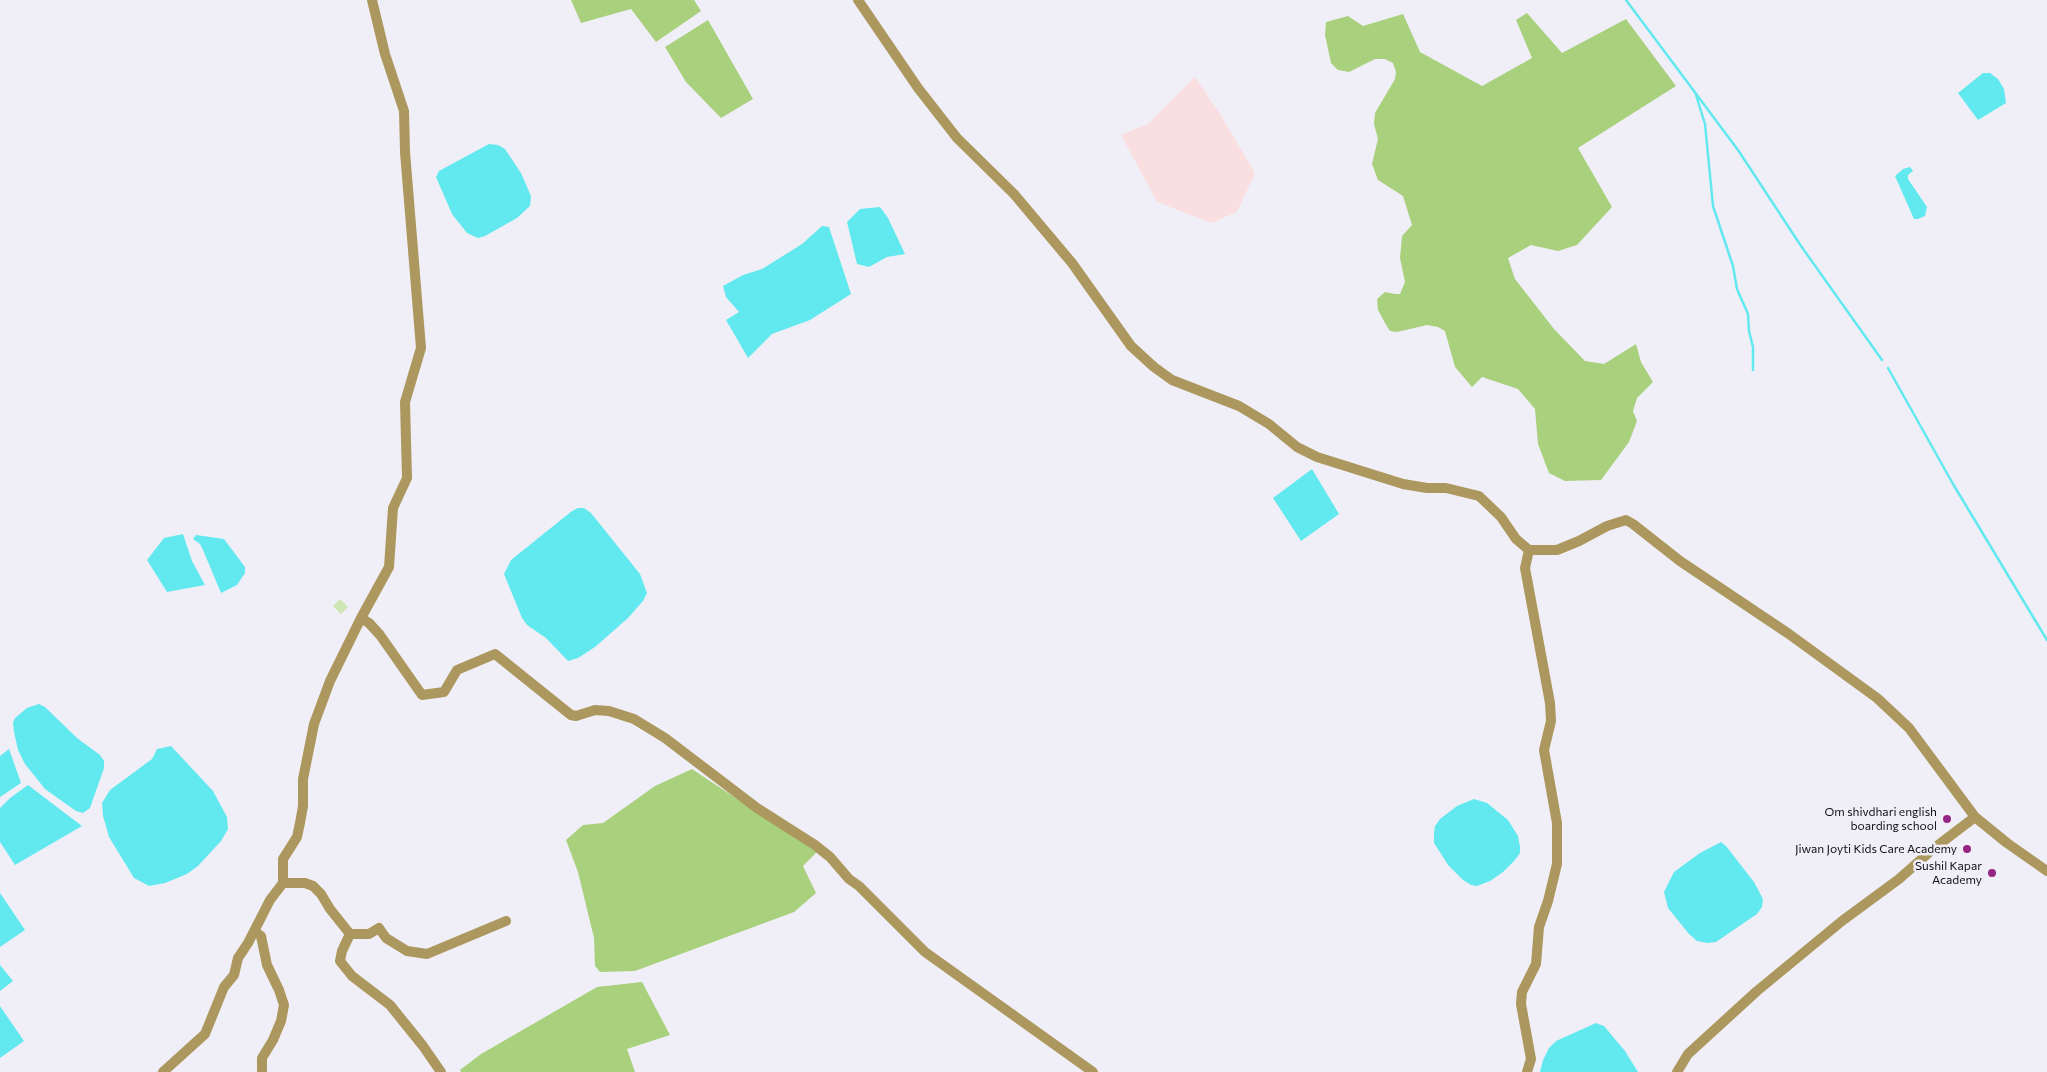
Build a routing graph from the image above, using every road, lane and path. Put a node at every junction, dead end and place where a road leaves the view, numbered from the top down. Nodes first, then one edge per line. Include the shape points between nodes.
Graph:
1 (372, 0) edge
2 (858, 0) edge
3 (1529, 550) junction
4 (361, 618) junction
5 (1975, 817) junction
6 (2047, 871) edge
7 (283, 882) junction
8 (506, 921) dead end
9 (254, 931) junction
10 (350, 934) junction
11 (163, 1072) edge
12 (262, 1072) edge
13 (440, 1072) edge
14 (1093, 1072) edge
15 (1527, 1072) edge
16 (1677, 1072) edge

1 - 4 street via 404,111 421,348 405,402 407,478 393,508 389,567
2 - 3 street via 918,88 957,138 1014,194 1072,263 1142,358 1172,380 1239,406 1269,424 1297,447 1317,457 1403,484 1446,488 1479,496 1501,516 1516,539
3 - 5 street via 1557,550 1607,526 1626,520 1633,524 1680,561 1877,698 1909,728
3 - 15 street via 1525,568 1550,703 1551,721 1544,750 1557,823 1557,864 1539,927 1536,964 1522,992 1521,1004 1531,1059
4 - 7 street via 330,681 314,724 304,779 304,806 297,837 284,859
4 - 14 street via 380,635 422,695 444,692 457,670 495,654 571,715 609,710 634,719 665,738 757,808 830,857 924,952
5 - 6 street
5 - 16 street via 1757,991 1688,1054
7 - 9 street
7 - 10 street via 313,886
8 - 10 street via 428,954 407,951 386,938 379,928 370,934
9 - 11 street via 238,958 234,975 224,987 206,1034
9 - 12 street via 261,936 267,965 284,1005 274,1040 262,1058
10 - 13 street via 340,961 352,976 390,1005

